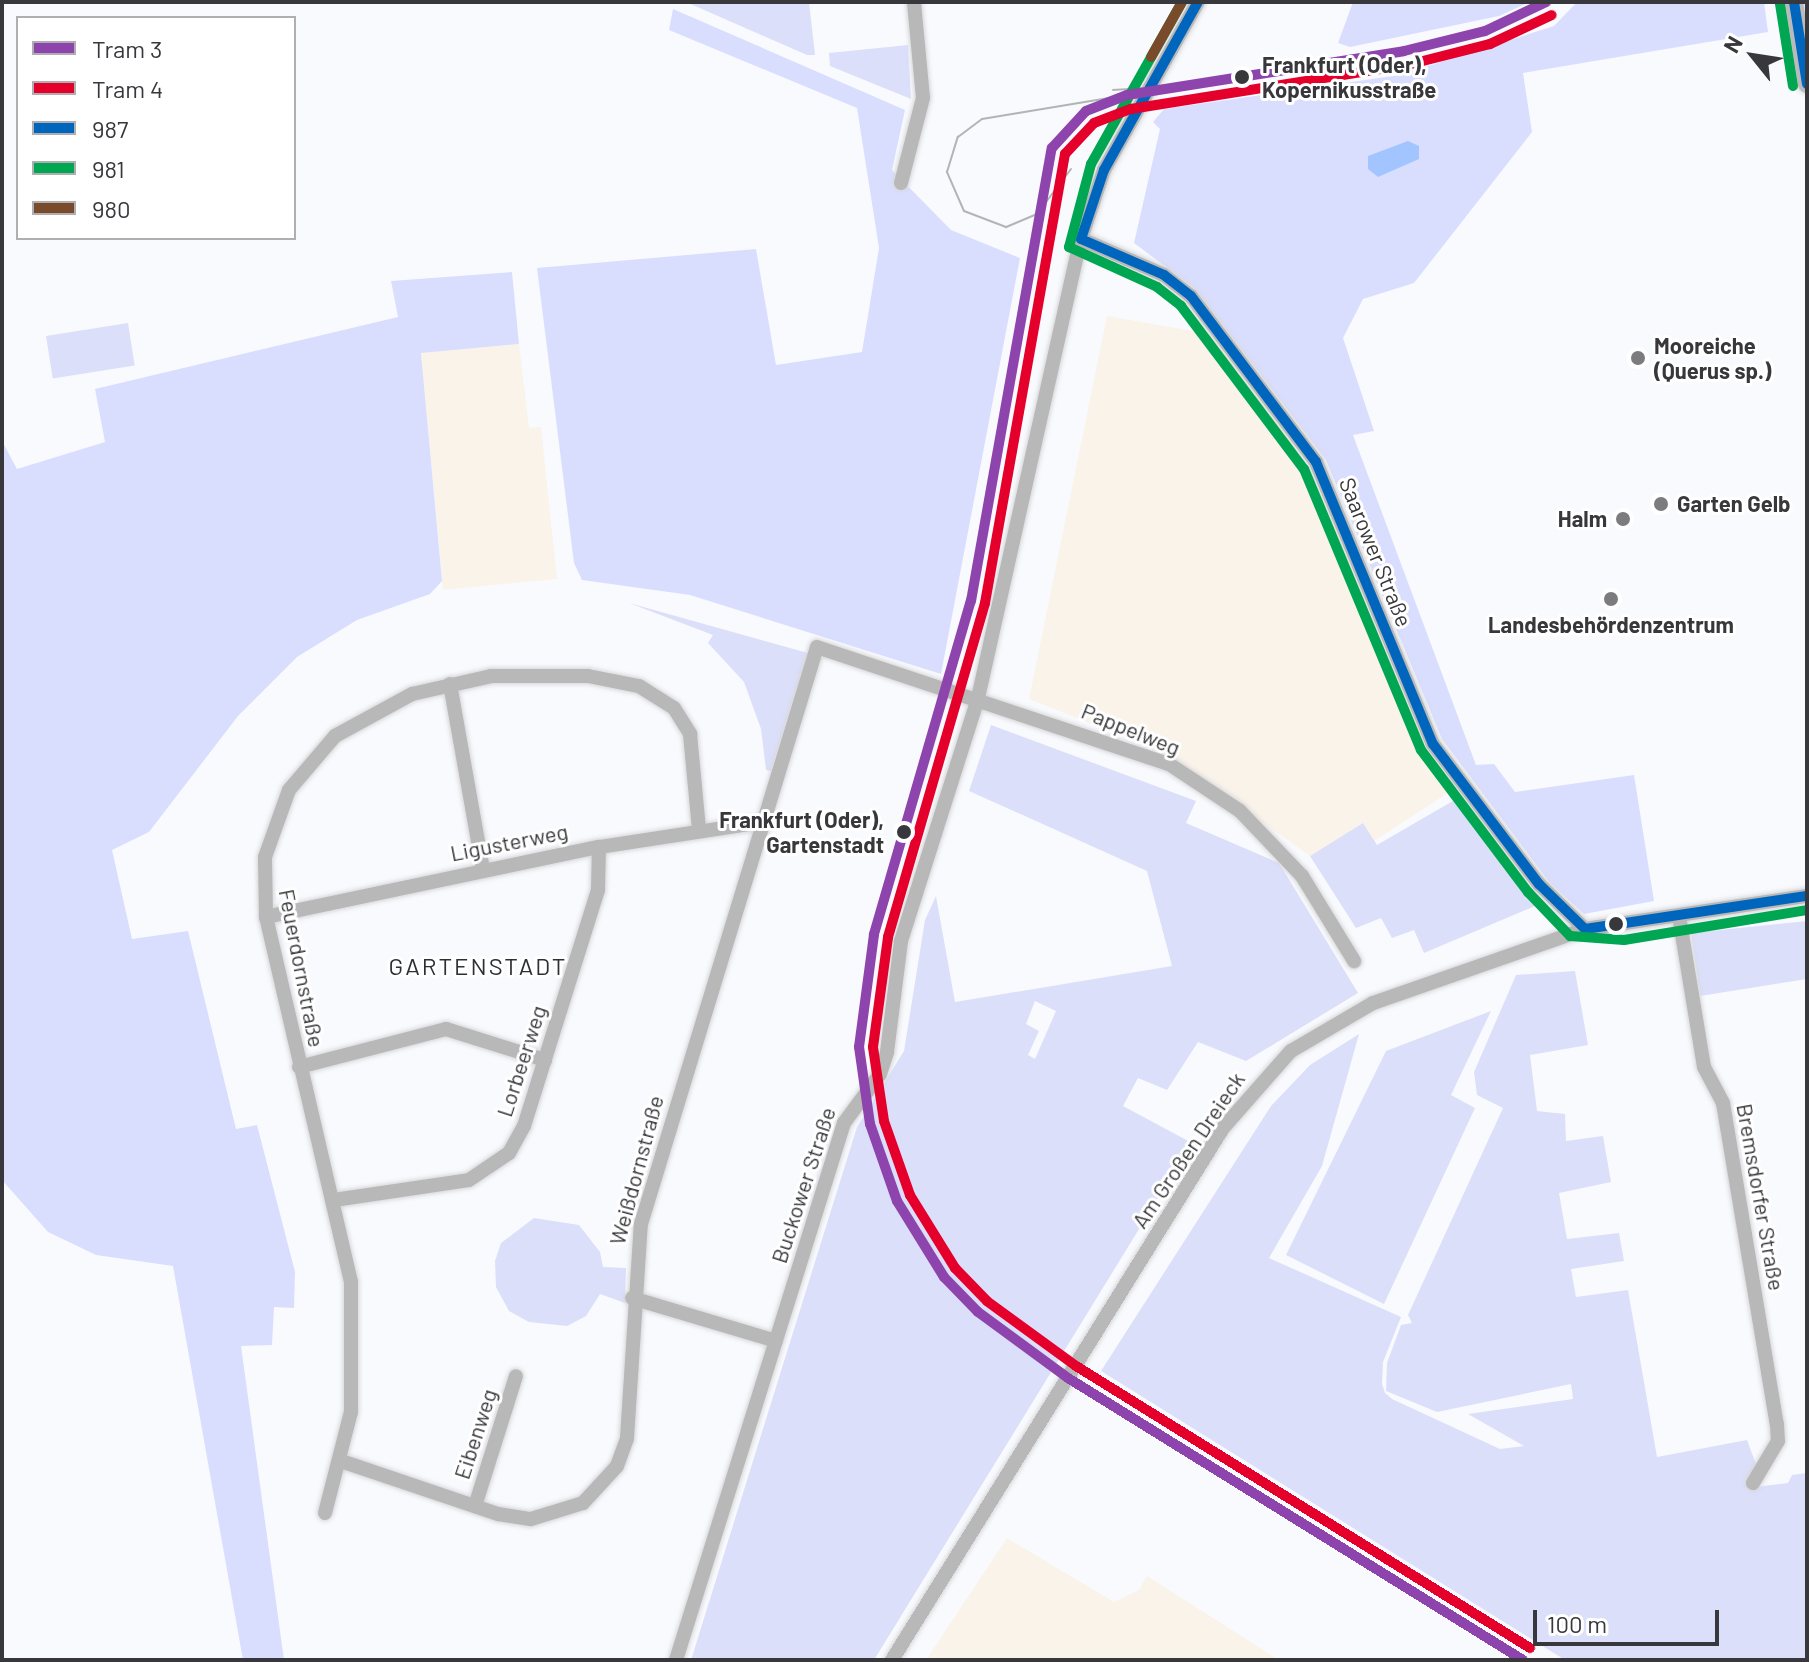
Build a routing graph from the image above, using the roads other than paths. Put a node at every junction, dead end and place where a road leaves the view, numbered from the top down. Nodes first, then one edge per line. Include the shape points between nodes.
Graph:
1 (914, 2) edge
2 (1198, 2) edge
3 (1794, 2) edge
4 (1807, 84) edge
5 (901, 183) dead end
6 (1081, 239) junction
7 (817, 647) joint
8 (450, 684) junction
9 (978, 698) junction
10 (763, 822) junction
11 (699, 829) junction
12 (599, 847) junction
13 (483, 870) junction
14 (1807, 896) edge
15 (1679, 916) junction
16 (266, 917) junction
17 (1585, 929) junction
18 (1354, 961) dead end
19 (545, 1060) junction
20 (299, 1067) junction
21 (334, 1200) junction
22 (632, 1298) junction
23 (776, 1341) junction
24 (516, 1376) dead end
25 (341, 1461) junction
26 (1753, 1483) dead end
27 (475, 1506) junction
28 (325, 1513) dead end
29 (676, 1660) edge
30 (892, 1660) edge

1 - 5 street via 923,98
2 - 6 street, Buckower Straße via 1104,170
3 - 4 main road
6 - 9 street, Buckower Straße
6 - 17 street, Saarower Straße via 1164,275 1191,296 1316,462 1433,744 1539,884
7 - 9 street, Pappelweg
7 - 10 street, Weißdornstraße
8 - 11 street, Feuerdornstraße via 546,673 608,679 654,693 674,708 690,734
8 - 13 street
8 - 16 street, Feuerdornstraße via 397,700 349,726 301,772 268,845
9 - 18 street, Pappelweg via 1153,757 1215,793 1302,876
9 - 23 street, Buckower Straße via 901,941 887,1052 880,1074 844,1123
10 - 11 street, Ligusterweg
10 - 22 street, Weißdornstraße via 649,1191
11 - 12 street, Ligusterweg
12 - 13 street, Ligusterweg
12 - 19 street, Lorbeerweg via 598,890
13 - 16 street, Ligusterweg
14 - 15 street, Am Großen Dreieck
15 - 17 street, Am Großen Dreieck
15 - 26 street, Bremsdorfer Straße via 1704,1067 1723,1103 1773,1393 1778,1441
16 - 20 street, Feuerdornstraße
17 - 30 street, Am Großen Dreieck via 1373,1003 1324,1027 1260,1080 1223,1128
19 - 20 street via 446,1029
19 - 21 street, Lorbeerweg via 518,1141 498,1164 438,1188
20 - 21 street, Feuerdornstraße
21 - 25 street, Feuerdornstraße via 351,1282 351,1412
22 - 23 street
22 - 27 street, Weißdornstraße via 627,1438 610,1478 559,1514 513,1518
23 - 29 street, Buckower Straße
24 - 27 street, Eibenweg
25 - 27 street, Weißdornstraße
25 - 28 street, Feuerdornstraße

